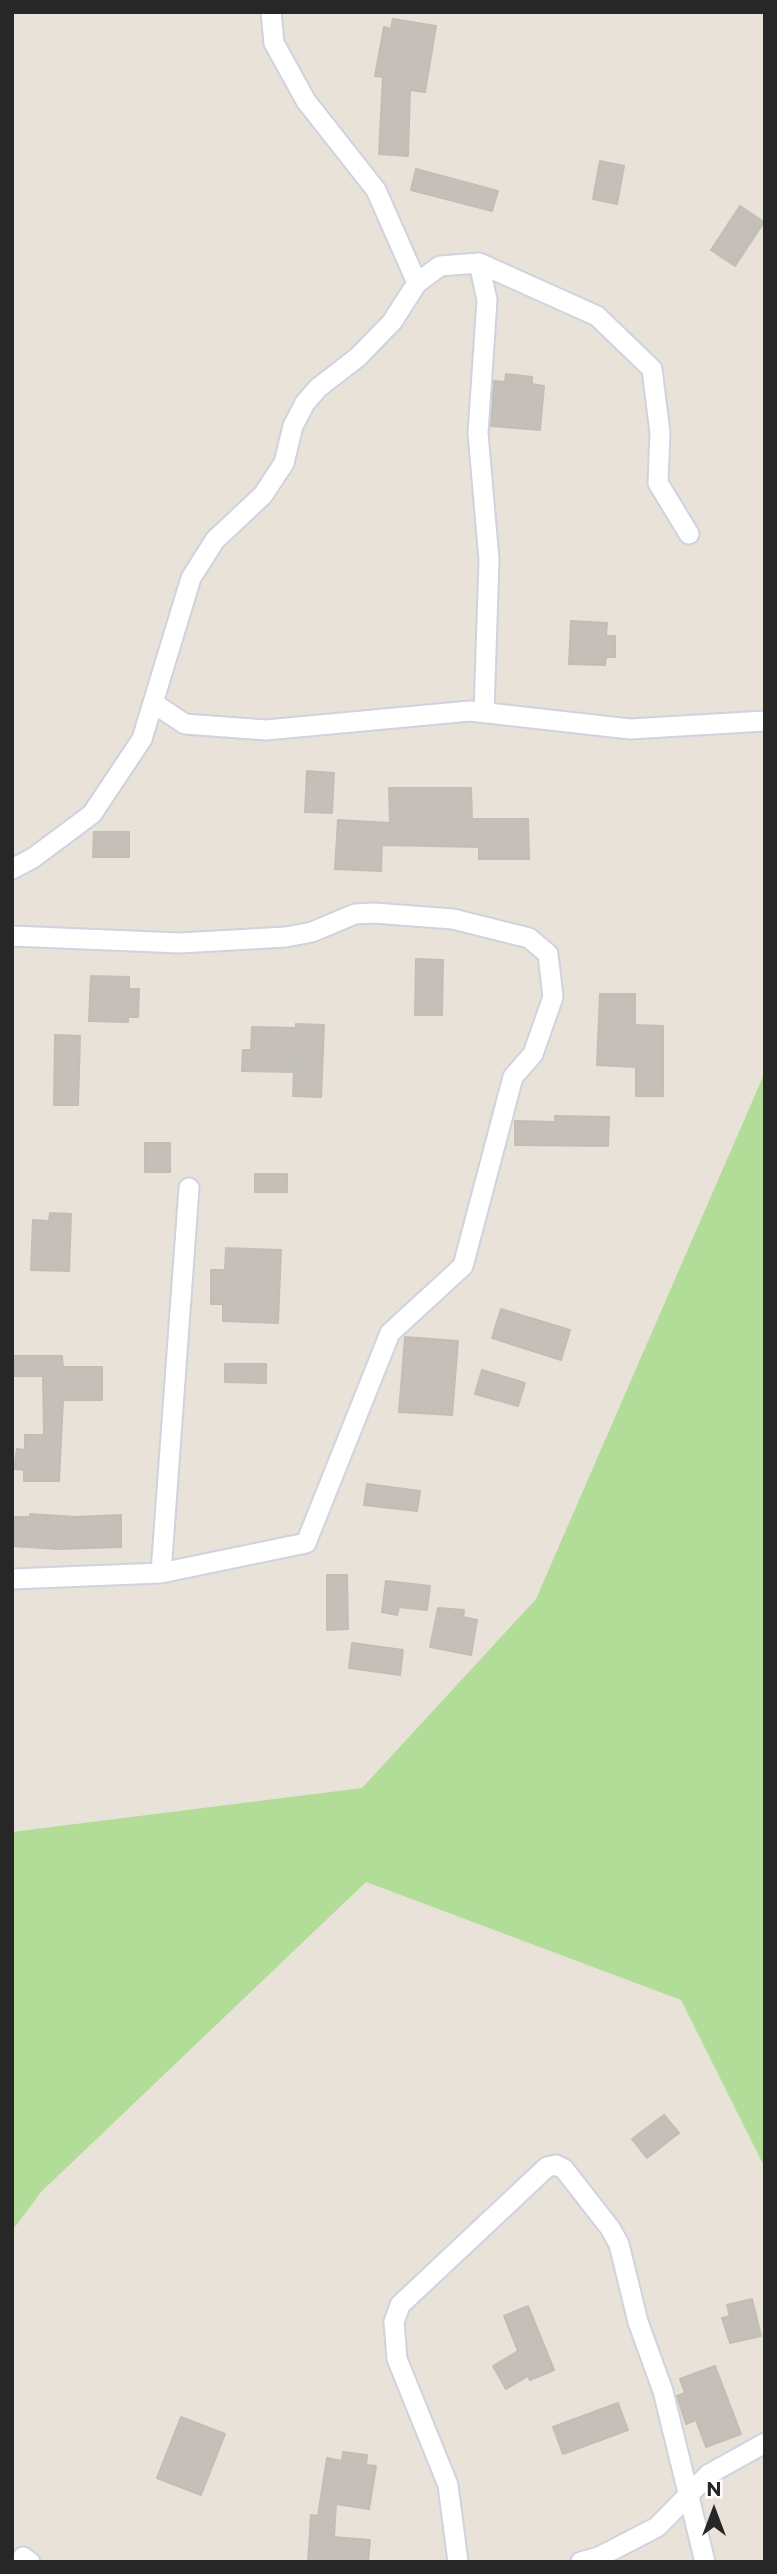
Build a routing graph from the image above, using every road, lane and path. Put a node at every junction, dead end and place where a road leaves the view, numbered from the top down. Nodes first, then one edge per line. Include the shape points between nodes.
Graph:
1 (271, 12) edge
2 (479, 263) junction
3 (417, 283) junction
4 (689, 534) dead end
5 (153, 703) junction
6 (484, 713) junction
7 (765, 722) edge
8 (12, 869) edge
9 (12, 936) edge
10 (189, 1188) dead end
11 (161, 1573) junction
12 (12, 1579) edge
13 (765, 2443) edge
14 (687, 2496) junction
15 (458, 2562) edge
16 (581, 2562) edge
17 (705, 2562) edge

1 - 3 street via 274,43 306,101 376,190
2 - 3 street via 440,266
2 - 4 street via 597,316 652,369 660,433 658,483
2 - 6 street via 487,300 478,433 489,560
3 - 5 street via 392,322 305,403 293,426 284,463 263,495 209,549 191,578
5 - 6 street via 185,724 266,730
5 - 8 street via 142,739 93,814
6 - 7 street via 630,729
9 - 11 street via 180,943 286,937 355,914 374,913 453,919 529,938 548,954 553,997 533,1054 513,1077 463,1266 390,1332 306,1543
10 - 11 street
11 - 12 street
13 - 14 street via 709,2474
14 - 15 street via 663,2391 638,2322 620,2244 564,2169 547,2167 400,2305 394,2322 397,2359 448,2485
14 - 16 street via 657,2527
14 - 17 street

